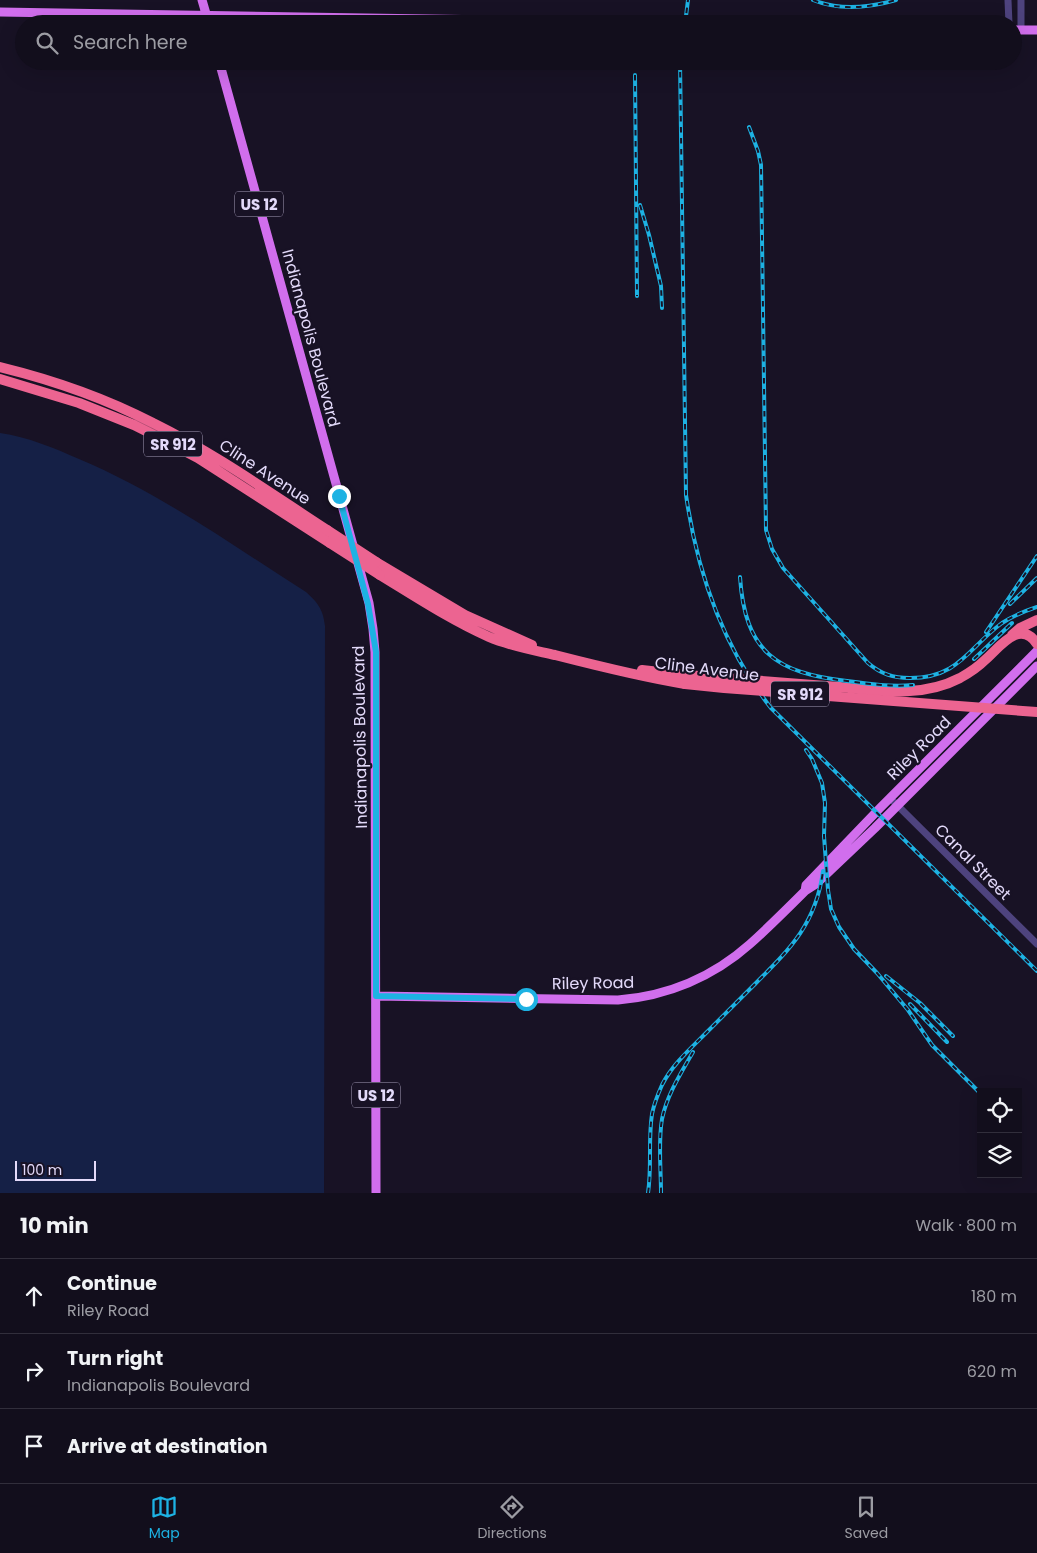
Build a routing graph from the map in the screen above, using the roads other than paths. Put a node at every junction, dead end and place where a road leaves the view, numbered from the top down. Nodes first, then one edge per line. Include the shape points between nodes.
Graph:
1 (202, 0) edge
2 (1008, 0) edge
3 (1021, 0) edge
4 (0, 12) edge
5 (89, 15) edge
6 (207, 15) edge
7 (1009, 15) edge
8 (1019, 15) edge
9 (1022, 30) edge
10 (1037, 30) edge
11 (221, 70) edge
12 (0, 367) edge
13 (0, 379) edge
14 (1037, 620) edge
15 (1009, 638) junction
16 (529, 644) junction
17 (1037, 644) edge
18 (1037, 652) edge
19 (556, 656) junction
20 (1037, 666) edge
21 (685, 680) junction
22 (1037, 712) edge
23 (890, 798) junction
24 (897, 806) junction
25 (805, 891) junction
26 (1037, 944) edge
27 (376, 996) junction
28 (376, 1193) edge

1 - 6 main road
2 - 7 street
3 - 8 street
4 - 5 main road
9 - 10 main road
11 - 27 main road, Indianapolis Boulevard / US 12 via 373,629 376,652
12 - 16 highway, Cline Avenue / SR 912, bridge via 83,392 153,422 453,608
13 - 19 highway, Cline Avenue / SR 912, bridge via 78,403 134,425 198,458 450,618 491,638
14 - 15 highway
15 - 17 highway via 1026,635
15 - 21 highway, bridge via 970,671 950,682 918,691
16 - 19 highway, Cline Avenue / SR 912
16 - 21 highway
18 - 23 main road, Riley Road
19 - 21 highway, Cline Avenue / SR 912 via 631,674
20 - 24 main road, Riley Road
21 - 22 highway, Cline Avenue / SR 912, bridge via 724,688
23 - 24 street, Canal Street
23 - 25 main road, Riley Road via 806,885
24 - 25 main road, Riley Road
24 - 26 street, Canal Street
25 - 27 main road, Riley Road via 725,964 687,984 652,995 607,1001
27 - 28 main road, Indianapolis Boulevard / US 12

